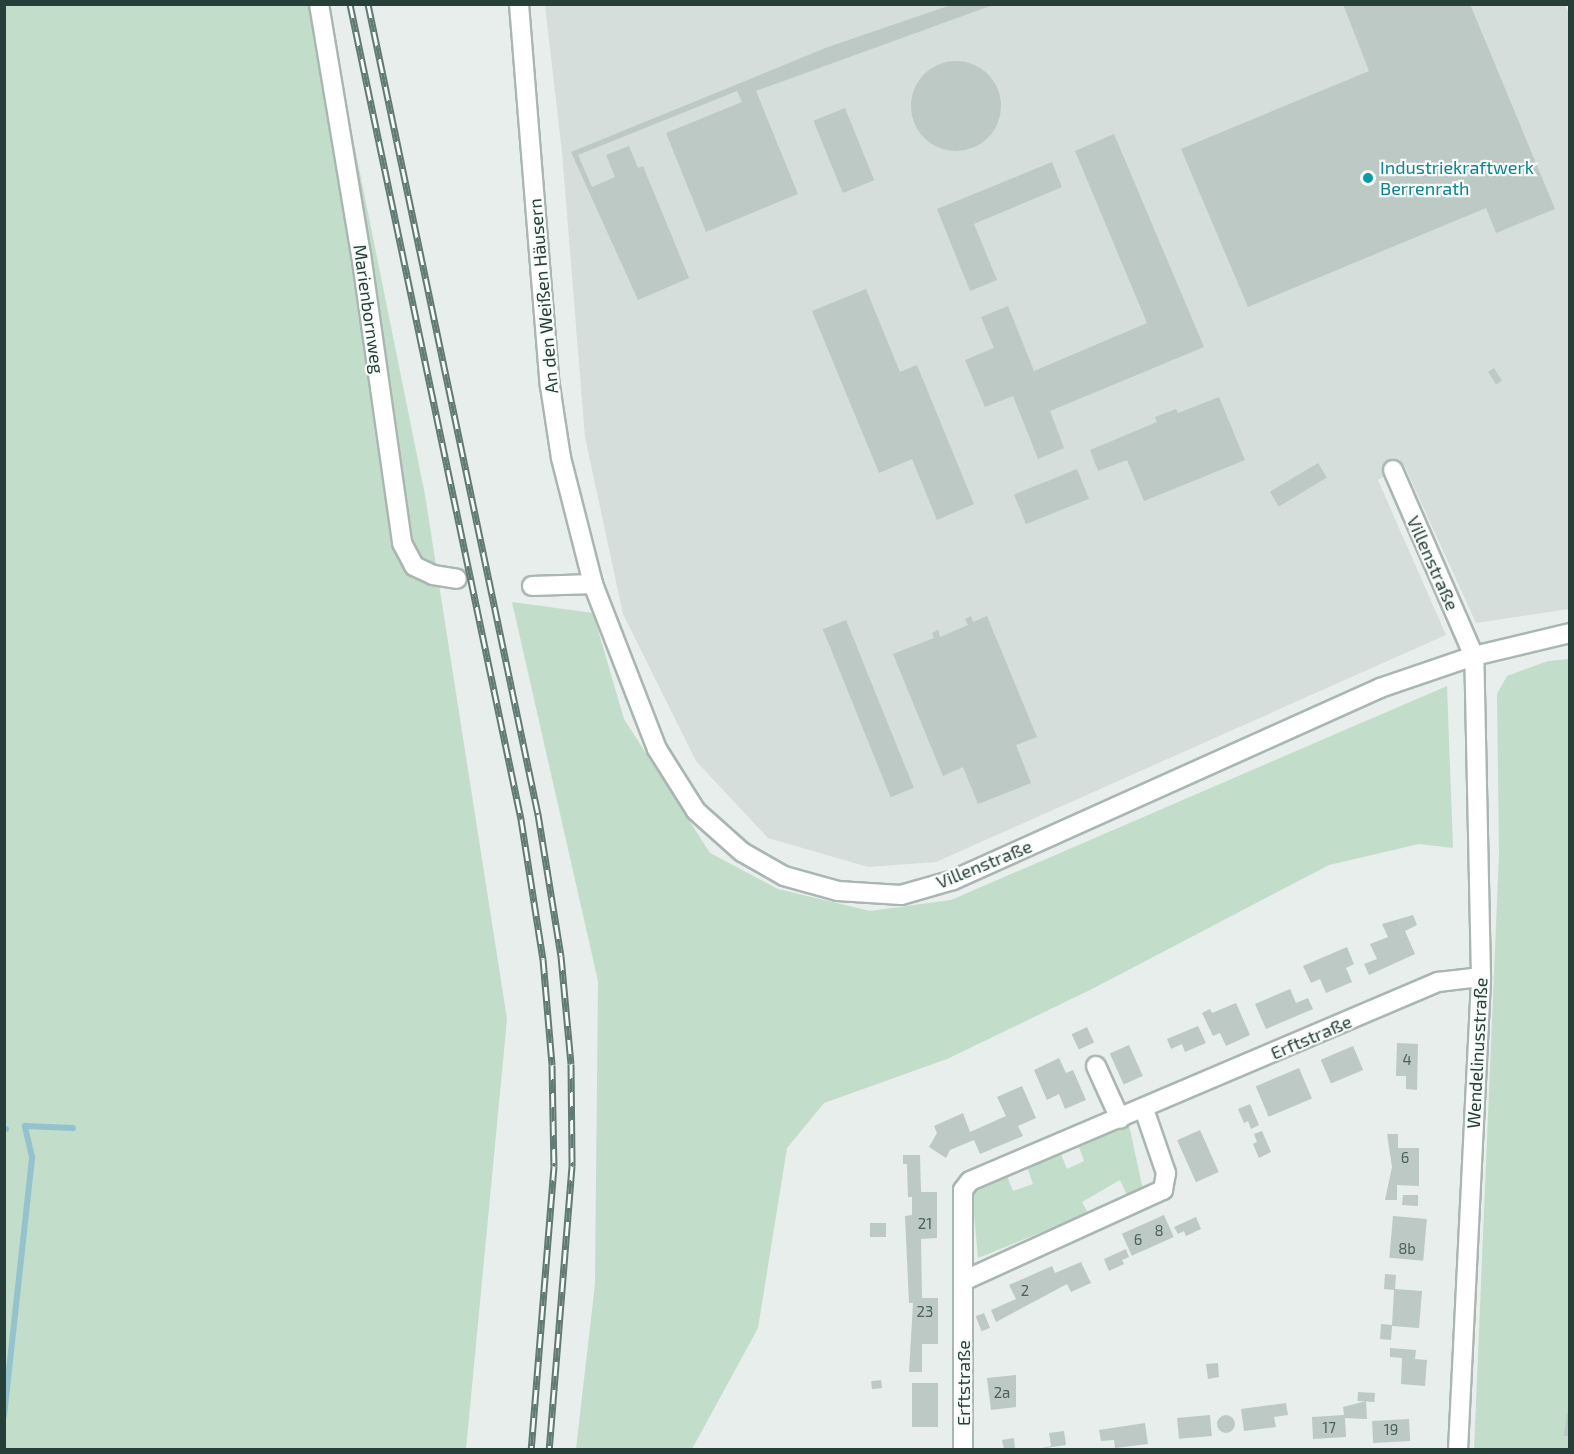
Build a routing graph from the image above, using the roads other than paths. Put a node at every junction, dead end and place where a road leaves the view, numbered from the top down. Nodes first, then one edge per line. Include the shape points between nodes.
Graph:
1 (319, 4) edge
2 (519, 4) edge
3 (1393, 470) dead end
4 (457, 579) dead end
5 (593, 584) junction
6 (532, 586) dead end
7 (1569, 633) edge
8 (1474, 656) junction
9 (1481, 977) junction
10 (1096, 1066) dead end
11 (1144, 1109) junction
12 (1120, 1119) junction
13 (963, 1281) junction
14 (963, 1449) edge
15 (1458, 1449) edge

1 - 4 street, Marienbornweg via 362,254 402,543 414,566 433,575
2 - 5 street, An den Weißen Häusern via 550,386 561,458
3 - 8 street, Villenstraße
5 - 6 street
5 - 8 street, Villenstraße via 657,749 696,811 742,852 784,876 838,891 901,894 953,880 1380,688
7 - 8 street, Villenstraße
8 - 9 street, Wendelinusstraße
9 - 11 street, Erftstraße via 1438,982
9 - 15 street, Wendelinusstraße
10 - 12 street
11 - 12 street, Erftstraße
11 - 13 street via 1166,1173 1163,1190
12 - 13 street, Erftstraße via 970,1181 963,1190
13 - 14 street, Erftstraße

